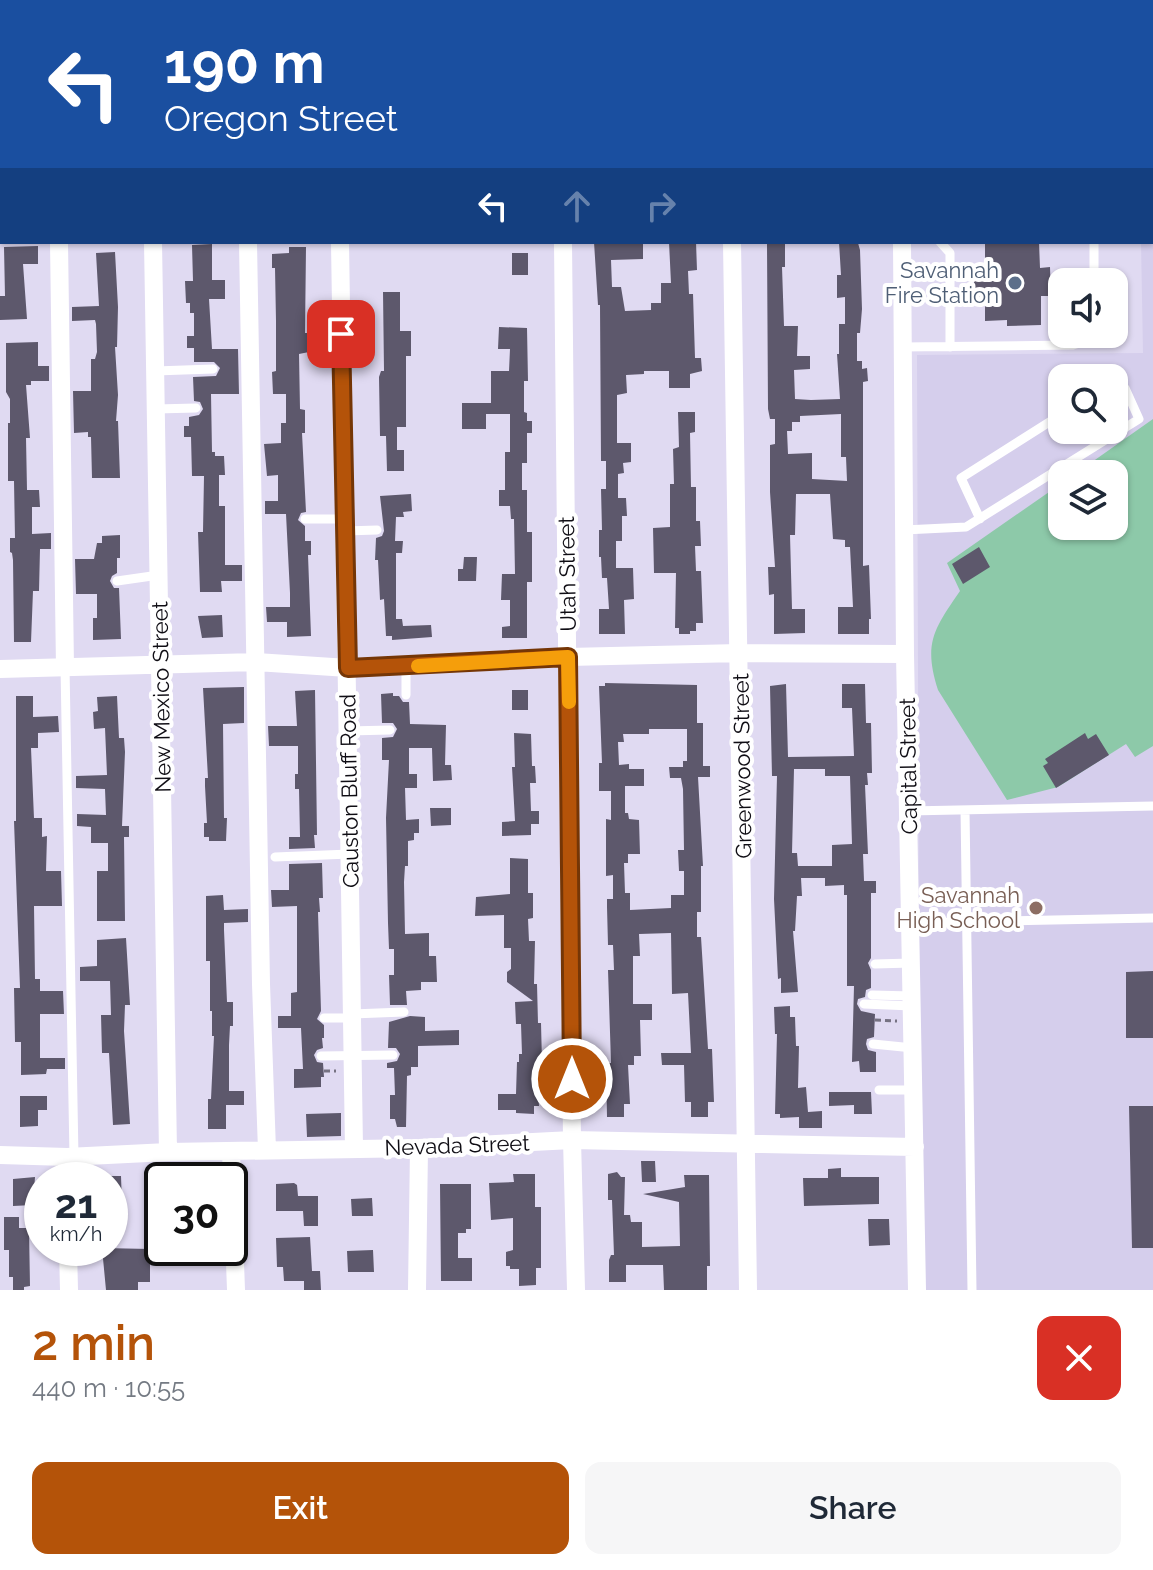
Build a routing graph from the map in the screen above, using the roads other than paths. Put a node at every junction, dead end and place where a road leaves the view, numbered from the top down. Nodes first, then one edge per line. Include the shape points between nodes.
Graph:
1 (59, 244) edge
2 (153, 244) edge
3 (248, 244) edge
4 (340, 244) edge
5 (563, 244) edge
6 (732, 244) edge
7 (902, 244) edge
8 (942, 244) edge
9 (1094, 244) edge
10 (1094, 268) edge
11 (1048, 345) edge
12 (902, 347) junction
13 (950, 347) junction
14 (213, 369) dead end
15 (155, 371) junction
16 (1128, 395) edge
17 (196, 408) dead end
18 (156, 409) junction
19 (1048, 423) edge
20 (1128, 426) edge
21 (1099, 444) edge
22 (305, 519) dead end
23 (980, 519) junction
24 (345, 525) junction
25 (377, 530) dead end
26 (904, 530) junction
27 (159, 575) junction
28 (117, 581) dead end
29 (740, 653) junction
30 (905, 654) junction
31 (568, 657) junction
32 (256, 662) junction
33 (161, 664) junction
34 (65, 667) junction
35 (406, 667) junction
36 (348, 668) junction
37 (0, 669) edge
38 (406, 695) dead end
39 (390, 730) dead end
40 (348, 731) junction
41 (1153, 806) edge
42 (965, 810) junction
43 (909, 811) junction
44 (350, 854) junction
45 (275, 857) dead end
46 (1153, 918) edge
47 (968, 922) junction
48 (911, 923) junction
49 (911, 963) junction
50 (875, 964) dead end
51 (872, 995) dead end
52 (864, 1004) dead end
53 (912, 1007) junction
54 (404, 1012) dead end
55 (352, 1016) junction
56 (324, 1018) dead end
57 (873, 1044) dead end
58 (913, 1048) junction
59 (353, 1055) junction
60 (393, 1055) dead end
61 (321, 1056) dead end
62 (879, 1090) dead end
63 (913, 1090) junction
64 (572, 1140) junction
65 (746, 1142) junction
66 (915, 1147) junction
67 (354, 1148) junction
68 (419, 1148) junction
69 (267, 1150) junction
70 (231, 1151) junction
71 (168, 1152) junction
72 (0, 1155) edge
73 (71, 1157) junction
74 (70, 1162) edge
75 (68, 1266) edge
76 (69, 1290) edge
77 (236, 1290) edge
78 (417, 1290) edge
79 (576, 1290) edge
80 (748, 1290) edge
81 (917, 1290) edge
82 (972, 1290) edge

1 - 34 street
2 - 15 street, New Mexico Street
3 - 32 street
4 - 24 street, Causton Bluff Road
5 - 31 street, Utah Street
6 - 29 street, Greenwood Street
7 - 12 street, Capital Street
8 - 13 lane via 950,253
9 - 10 lane
11 - 13 lane
12 - 13 lane
12 - 26 street, Capital Street
14 - 15 lane
15 - 18 street, New Mexico Street
16 - 20 lane via 1139,419
17 - 18 lane
18 - 27 street, New Mexico Street
19 - 23 lane via 961,478
21 - 23 lane
22 - 24 lane
23 - 26 lane via 966,527
24 - 25 lane
24 - 36 street, Causton Bluff Road
26 - 30 street, Capital Street
27 - 28 lane
27 - 33 street, New Mexico Street
29 - 30 street
29 - 31 street
29 - 65 street, Greenwood Street
30 - 43 street, Capital Street
31 - 35 street
31 - 64 street, Utah Street
32 - 33 street
32 - 36 street
32 - 69 street
33 - 34 street
33 - 71 street, New Mexico Street
34 - 37 street
34 - 73 lane
35 - 36 street
35 - 38 lane
36 - 40 street, Causton Bluff Road
39 - 40 lane
40 - 44 street, Causton Bluff Road
41 - 42 lane
42 - 43 lane
42 - 47 lane
43 - 48 street, Capital Street
44 - 45 lane
44 - 55 street, Causton Bluff Road
46 - 47 lane
47 - 48 lane
47 - 82 lane
48 - 49 street, Capital Street
49 - 50 lane
49 - 53 street, Capital Street
51 - 53 lane
52 - 53 lane
53 - 58 street, Capital Street
54 - 55 lane
55 - 56 lane
55 - 59 street, Causton Bluff Road
57 - 58 lane
58 - 63 street, Capital Street
59 - 60 lane
59 - 61 lane
59 - 67 street, Causton Bluff Road
62 - 63 lane
63 - 66 street, Capital Street
64 - 65 street, Nevada Street
64 - 68 street, Nevada Street
64 - 79 street, Utah Street
65 - 66 street, Nevada Street
65 - 80 street, Greenwood Street
66 - 81 street, Capital Street
67 - 68 street, Nevada Street
67 - 69 street, Nevada Street
68 - 78 street
69 - 70 street, Nevada Street
70 - 71 street, Nevada Street
70 - 77 street
71 - 73 street, Nevada Street
72 - 73 street, Nevada Street
73 - 74 street
75 - 76 street

